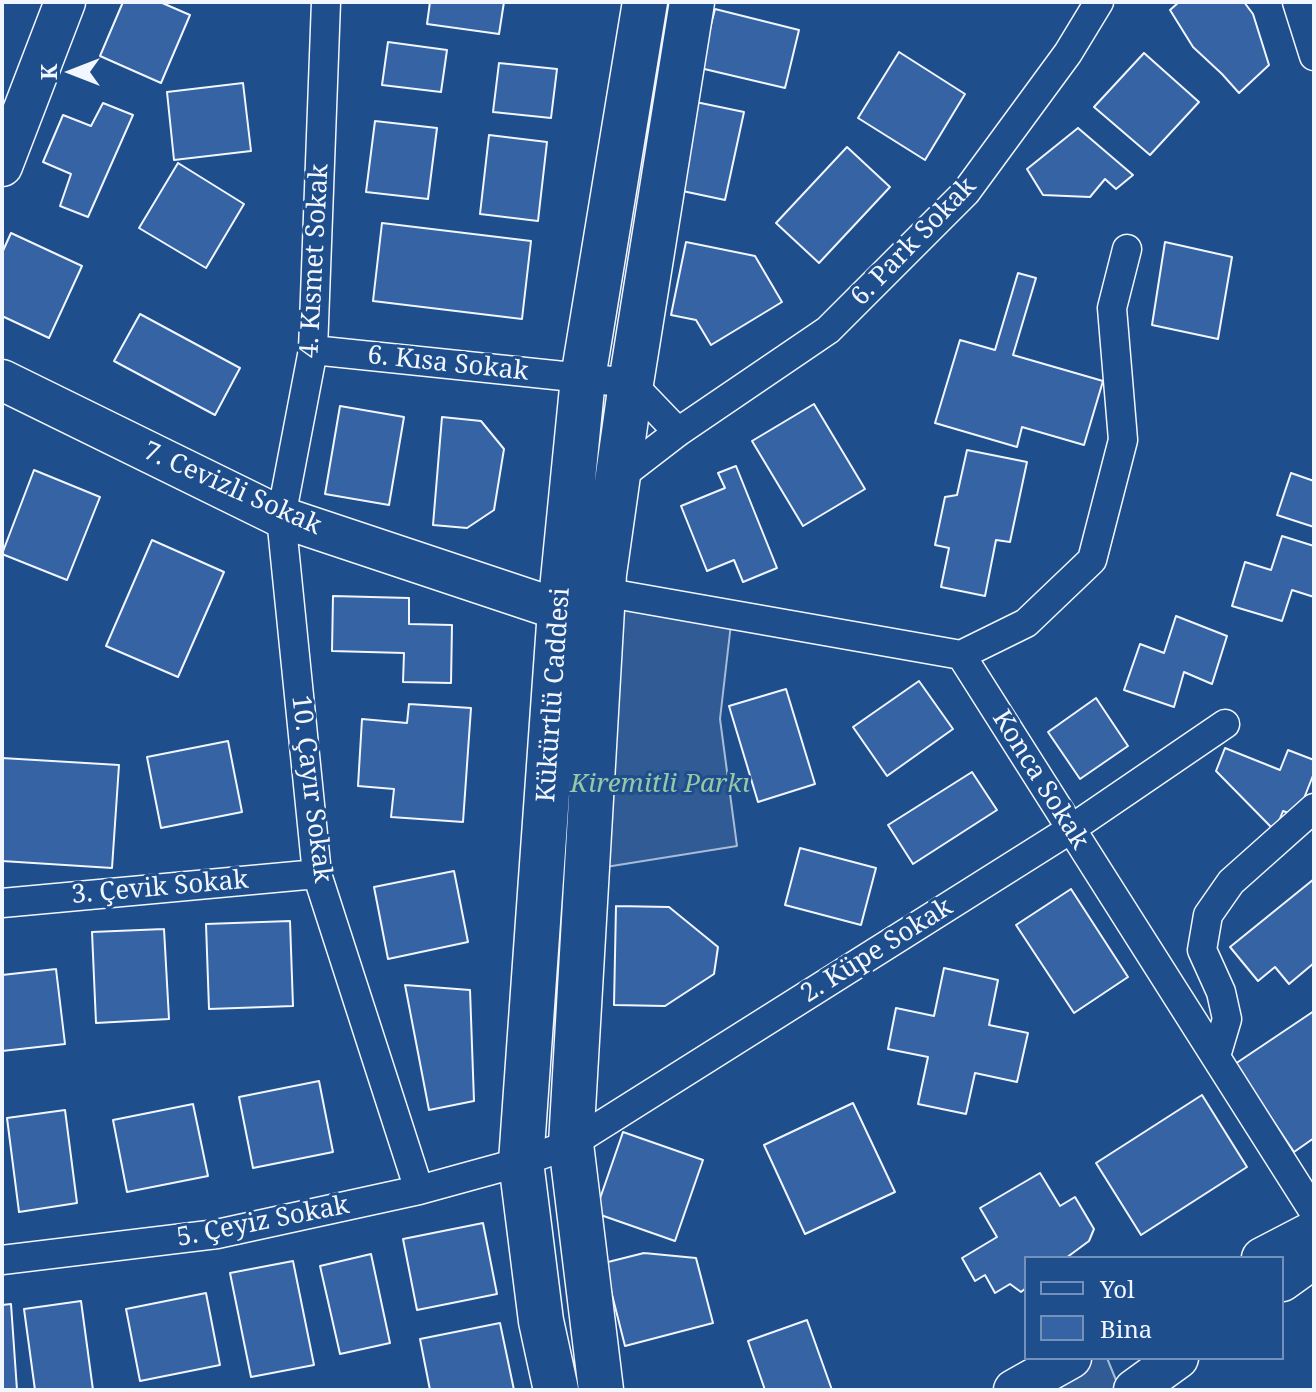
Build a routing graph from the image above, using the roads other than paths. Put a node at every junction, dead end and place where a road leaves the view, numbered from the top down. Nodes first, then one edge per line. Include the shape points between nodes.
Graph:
1 (65, 2) edge
2 (326, 2) edge
3 (645, 2) edge
4 (692, 2) edge
5 (1099, 2) edge
6 (1300, 4) edge
7 (1314, 56) edge
8 (2, 166) edge
9 (1127, 249) dead end
10 (313, 350) junction
11 (583, 378) junction
12 (2, 380) edge
13 (631, 383) junction
14 (678, 432) junction
15 (574, 474) junction
16 (617, 479) junction
17 (281, 517) junction
18 (603, 592) junction
19 (560, 610) junction
20 (961, 655) junction
21 (1225, 724) dead end
22 (1314, 808) edge
23 (1071, 829) junction
24 (317, 874) junction
25 (2, 903) edge
26 (1216, 1056) junction
27 (571, 1144) junction
28 (521, 1162) junction
29 (419, 1190) junction
30 (1314, 1212) edge
31 (1314, 1231) edge
32 (1266, 1256) edge
33 (1314, 1258) edge
34 (2, 1260) edge
35 (1284, 1280) edge
36 (1067, 1360) edge
37 (1175, 1360) edge
38 (556, 1390) edge
39 (601, 1390) edge
40 (1014, 1390) edge
41 (1134, 1390) edge

1 - 8 street
2 - 10 street, 4. Kısmet Sokak
3 - 11 main road, Kükürtlü Caddesi
4 - 13 main road, Kükürtlü Caddesi
5 - 14 street, 6. Park Sokak via 966,192 828,330
6 - 7 street
9 - 20 street via 1112,308 1123,440 1092,560 1026,623
10 - 11 street, 6. Kısa Sokak
10 - 17 street, 4. Kısmet Sokak
11 - 13 street, 6. Kısa Sokak
11 - 15 main road, Kükürtlü Caddesi
12 - 17 street, 7. Cevizli Sokak
13 - 14 street
13 - 16 main road, Kükürtlü Caddesi
14 - 16 street, 6. Park Sokak
15 - 16 street
15 - 19 main road, Kükürtlü Caddesi
16 - 18 main road, Kükürtlü Caddesi
17 - 19 street, 7. Cevizli Sokak
17 - 24 street, 10. Çayır Sokak
18 - 20 street
18 - 27 main road, Kükürtlü Caddesi
19 - 28 main road, Kükürtlü Caddesi
20 - 23 street, Konca Sokak
21 - 23 street, 2. Küpe Sokak
22 - 26 street via 1231,882 1208,915 1202,950 1227,1019
23 - 26 street, Konca Sokak
23 - 27 street, 2. Küpe Sokak
24 - 25 street, 3. Çevik Sokak
24 - 29 street, 10. Çayır Sokak
26 - 30 street, Konca Sokak
27 - 28 street, 2. Küpe Sokak
27 - 39 main road, Kükürtlü Caddesi
28 - 29 street, 5. Çeyiz Sokak
28 - 38 main road, Kükürtlü Caddesi via 541,1321
29 - 34 street, 5. Çeyiz Sokak via 217,1234
31 - 32 street
33 - 35 street
36 - 40 street
37 - 41 street

